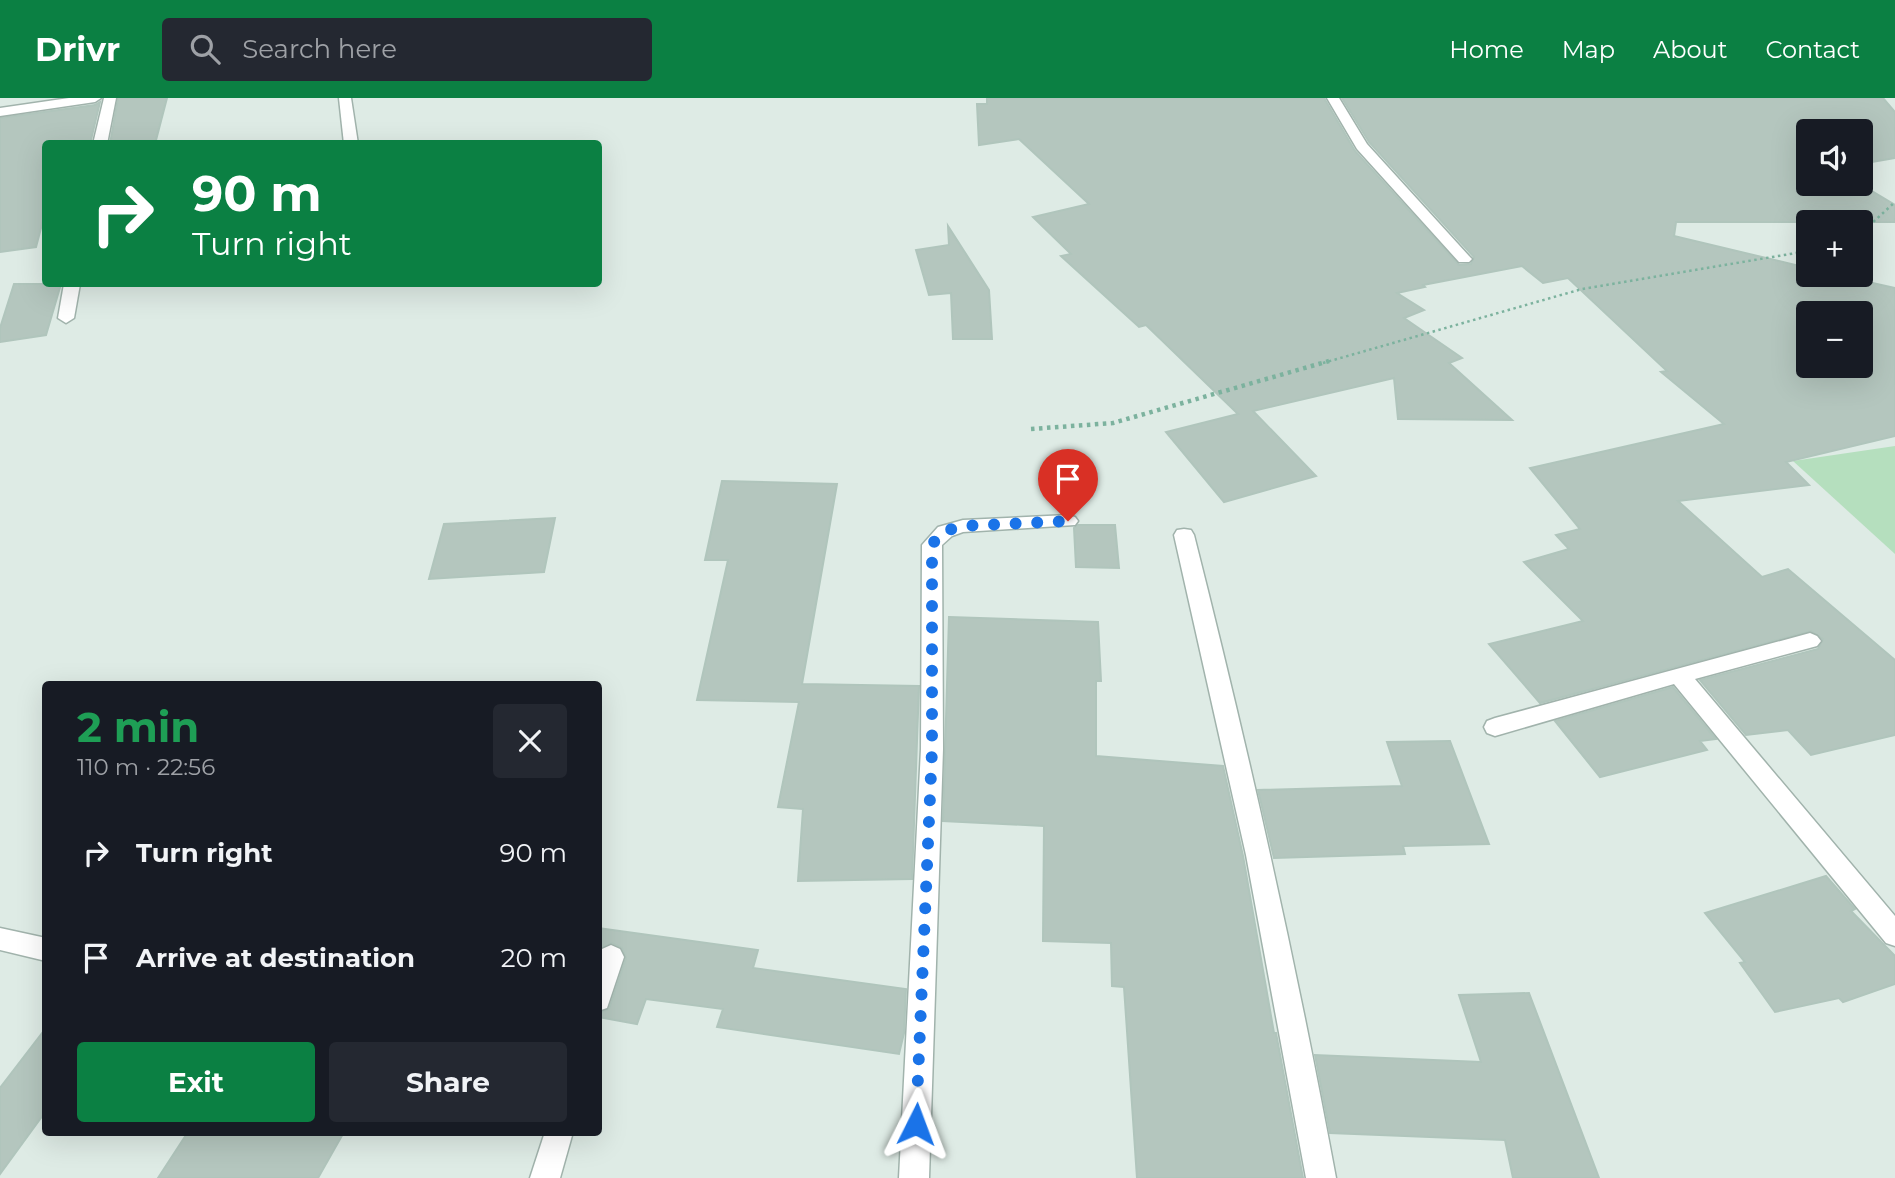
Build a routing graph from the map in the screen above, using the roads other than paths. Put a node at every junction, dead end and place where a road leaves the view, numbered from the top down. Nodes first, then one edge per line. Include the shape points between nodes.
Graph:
1 (96, 98) edge
2 (110, 98) edge
3 (345, 98) edge
4 (1333, 98) edge
5 (75, 100) edge
6 (0, 112) edge
7 (101, 140) edge
8 (350, 140) edge
9 (1464, 259) dead end
10 (71, 287) edge
11 (66, 318) dead end
12 (1068, 521) dead end
13 (1184, 535) dead end
14 (1810, 642) dead end
15 (1679, 675) junction
16 (1495, 727) dead end
17 (1895, 935) edge
18 (0, 939) edge
19 (42, 949) edge
20 (611, 957) dead end
21 (602, 986) edge
22 (558, 1136) edge
23 (545, 1178) edge
24 (914, 1178) edge
25 (1321, 1178) edge

1 - 5 street
2 - 7 street
3 - 8 street
4 - 9 street via 1362,146
5 - 6 street
10 - 11 street
12 - 24 street via 964,526 947,530 932,545 932,750
13 - 25 street via 1238,752
14 - 15 street
15 - 16 street
15 - 17 street
18 - 19 street
20 - 21 street
22 - 23 street

